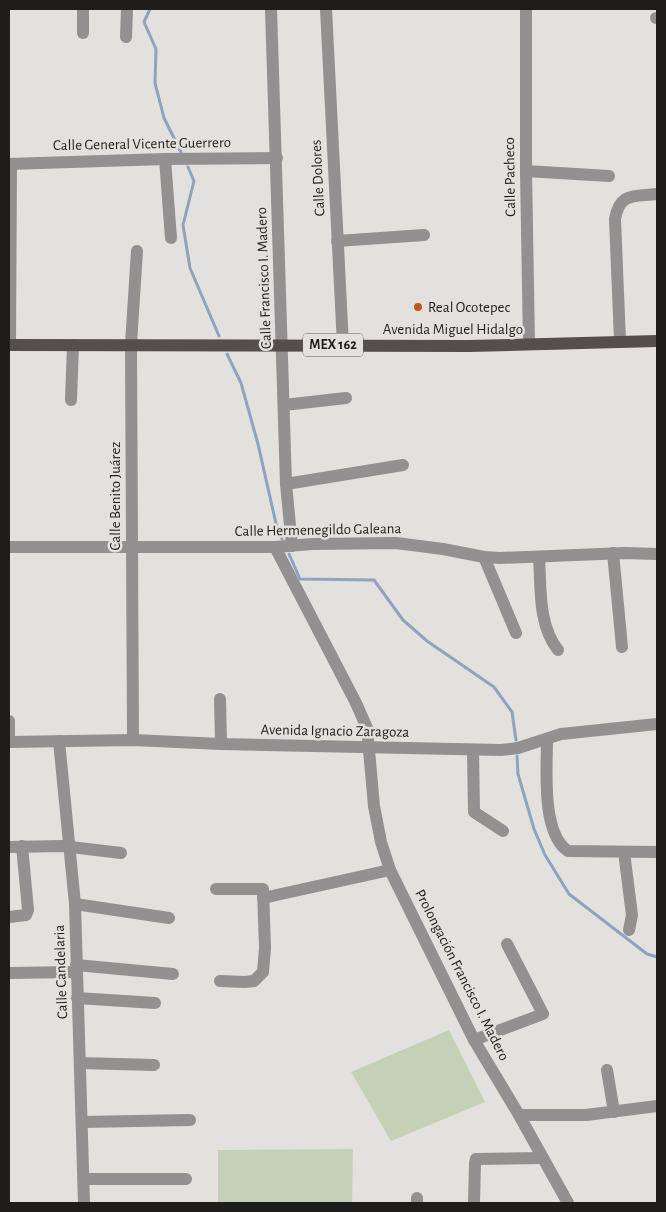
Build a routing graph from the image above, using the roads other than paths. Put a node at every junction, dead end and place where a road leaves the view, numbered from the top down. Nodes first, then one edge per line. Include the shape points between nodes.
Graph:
1 (83, 9) edge
2 (127, 9) edge
3 (271, 9) edge
4 (326, 9) edge
5 (526, 9) edge
6 (83, 34) dead end
7 (126, 37) dead end
8 (277, 158) junction
9 (166, 159) junction
10 (10, 164) edge
11 (526, 171) junction
12 (609, 176) dead end
13 (657, 194) edge
14 (424, 235) dead end
15 (171, 238) dead end
16 (337, 241) junction
17 (137, 251) dead end
18 (657, 341) edge
19 (620, 342) junction
20 (131, 344) junction
21 (529, 344) junction
22 (9, 345) edge
23 (73, 345) junction
24 (343, 345) junction
25 (282, 346) junction
26 (346, 398) dead end
27 (71, 400) dead end
28 (284, 405) junction
29 (403, 465) dead end
30 (286, 484) junction
31 (292, 546) junction
32 (9, 547) edge
33 (132, 547) junction
34 (275, 548) junction
35 (613, 553) junction
36 (657, 554) edge
37 (484, 557) junction
38 (539, 557) junction
39 (516, 633) dead end
40 (622, 647) dead end
41 (558, 650) dead end
42 (220, 698) dead end
43 (9, 721) edge
44 (657, 724) edge
45 (548, 739) junction
46 (133, 740) junction
47 (59, 741) junction
48 (9, 742) edge
49 (221, 744) junction
50 (369, 747) junction
51 (473, 750) junction
52 (503, 831) dead end
53 (22, 846) junction
54 (69, 846) junction
55 (9, 847) edge
56 (624, 852) junction
57 (657, 852) edge
58 (121, 853) dead end
59 (390, 870) junction
60 (216, 889) dead end
61 (263, 898) junction
62 (75, 904) junction
63 (9, 917) edge
64 (169, 918) dead end
65 (629, 930) dead end
66 (507, 944) dead end
67 (76, 968) junction
68 (9, 973) edge
69 (173, 974) dead end
70 (220, 981) dead end
71 (77, 998) junction
72 (155, 1003) dead end
73 (474, 1040) junction
74 (80, 1063) junction
75 (154, 1065) dead end
76 (607, 1070) dead end
77 (657, 1106) edge
78 (614, 1112) junction
79 (519, 1116) junction
80 (190, 1120) dead end
81 (82, 1122) junction
82 (543, 1158) junction
83 (84, 1179) junction
84 (186, 1179) dead end
85 (84, 1203) edge
86 (474, 1203) edge
87 (568, 1203) edge

1 - 6 street
2 - 7 street
3 - 8 street, Calle Francisco I. Madero
4 - 16 street, Calle Dolores
5 - 11 street, Calle Pacheco
8 - 9 street, Calle General Vicente Guerrero
8 - 25 street, Calle Francisco I. Madero
9 - 10 street, Calle General Vicente Guerrero
9 - 15 street
10 - 22 street
11 - 12 street
11 - 21 street, Calle Pacheco
13 - 19 street via 625,198 618,206 615,219
14 - 16 street
16 - 24 street, Calle Dolores
17 - 20 street, Calle Benito Juárez
18 - 19 main road, Avenida Miguel Hidalgo / MEX 162
19 - 21 main road, Avenida Miguel Hidalgo / MEX 162
20 - 23 main road, Avenida Miguel Hidalgo / MEX 162
20 - 25 main road, Avenida Miguel Hidalgo / MEX 162
20 - 33 street, Calle Benito Juárez
21 - 24 main road, Avenida Miguel Hidalgo / MEX 162
22 - 23 main road, Avenida Miguel Hidalgo / MEX 162
23 - 27 street
24 - 25 main road, Avenida Miguel Hidalgo / MEX 162
25 - 28 street, Calle Francisco I. Madero
26 - 28 street
28 - 30 street, Calle Francisco I. Madero
29 - 30 street
30 - 31 street, Calle Francisco I. Madero
31 - 34 street, Calle Hermenegildo Galeana
31 - 37 street, Calle Hermenegildo Galeana via 396,543
32 - 33 street, Calle Hermenegildo Galeana
33 - 34 street, Calle Hermenegildo Galeana
33 - 46 street, Calle Benito Juárez
34 - 50 street via 356,703 367,728
35 - 36 street, Calle Hermenegildo Galeana
35 - 38 street, Calle Hermenegildo Galeana
35 - 40 street
37 - 38 street, Calle Hermenegildo Galeana
37 - 39 street
38 - 41 street via 547,632
42 - 49 street
43 - 48 street
44 - 45 street, Avenida Ignacio Zaragoza via 561,734
45 - 51 street, Avenida Ignacio Zaragoza via 501,750
45 - 56 street via 549,815 561,846 568,851
46 - 47 street, Avenida Ignacio Zaragoza
46 - 49 street, Avenida Ignacio Zaragoza
47 - 48 street, Avenida Ignacio Zaragoza
47 - 54 street, Calle Candelaria
49 - 50 street, Avenida Ignacio Zaragoza
50 - 51 street, Avenida Ignacio Zaragoza
50 - 59 street, Prolongación Francisco I. Madero via 374,806
51 - 52 street via 474,812
53 - 54 street
53 - 55 street
53 - 63 street via 28,910 26,916
54 - 58 street
54 - 62 street, Calle Candelaria
56 - 57 street
56 - 65 street via 632,915
59 - 61 street
59 - 73 street, Prolongación Francisco I. Madero
60 - 61 street via 263,889
61 - 70 street via 263,972 254,981
62 - 64 street
62 - 67 street, Calle Candelaria
66 - 73 street via 543,1014
67 - 68 street
67 - 69 street
67 - 71 street, Calle Candelaria
71 - 72 street
71 - 74 street, Calle Candelaria
73 - 79 street, Prolongación Francisco I. Madero
74 - 75 street
74 - 81 street, Calle Candelaria
76 - 78 street
77 - 78 street
78 - 79 street
79 - 82 street, Prolongación Francisco I. Madero
80 - 81 street
81 - 83 street, Calle Candelaria
82 - 86 street via 476,1159
82 - 87 street, Prolongación Francisco I. Madero
83 - 84 street
83 - 85 street, Calle Candelaria

